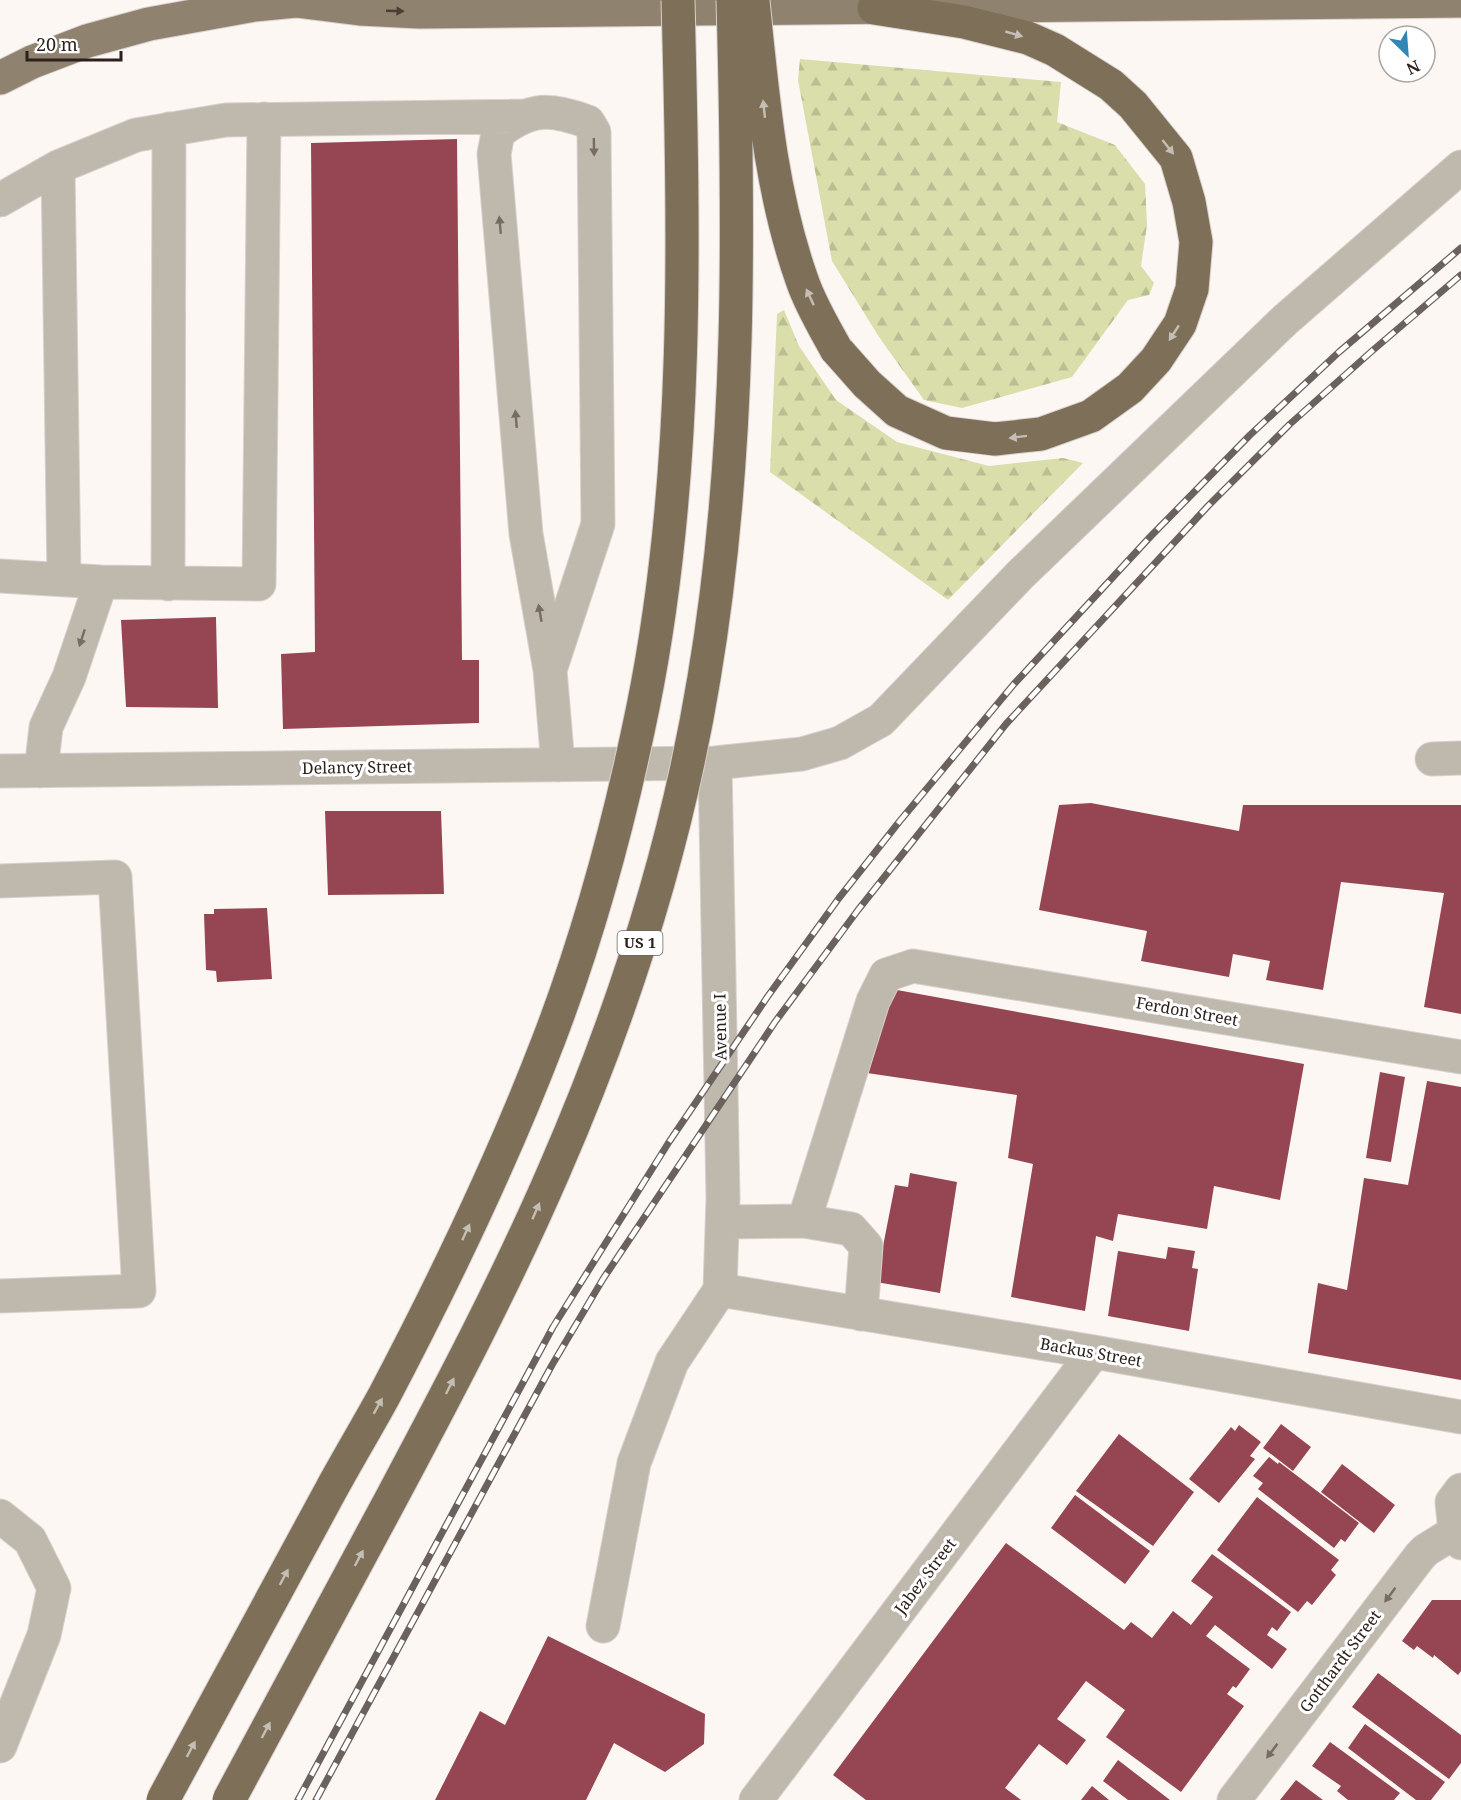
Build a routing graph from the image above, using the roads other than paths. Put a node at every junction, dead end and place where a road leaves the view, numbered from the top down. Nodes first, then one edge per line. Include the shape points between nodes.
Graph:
1 (297, 0) edge
2 (678, 0) edge
3 (733, 0) edge
4 (752, 0) edge
5 (1461, 1) edge
6 (874, 8) junction
7 (0, 78) edge
8 (526, 116) junction
9 (264, 119) junction
10 (169, 129) junction
11 (58, 167) junction
12 (1461, 167) edge
13 (0, 200) edge
14 (0, 576) edge
15 (64, 579) junction
16 (101, 582) junction
17 (168, 584) junction
18 (550, 670) junction
19 (715, 763) junction
20 (558, 765) junction
21 (0, 771) edge
22 (41, 771) junction
23 (0, 881) edge
24 (1461, 1057) edge
25 (804, 1221) junction
26 (723, 1222) junction
27 (720, 1290) junction
28 (0, 1296) edge
29 (861, 1314) junction
30 (1094, 1352) junction
31 (1461, 1417) edge
32 (1461, 1490) edge
33 (0, 1516) edge
34 (1458, 1537) edge
35 (603, 1626) dead end
36 (0, 1746) edge
37 (163, 1800) edge
38 (229, 1800) edge
39 (756, 1800) edge
40 (1234, 1800) edge

1 -> 6 main road via 420,12
1 - 7 main road via 149,24 87,41
37 -> 2 highway, bridge via 381,1401 458,1248 549,1037 603,873 648,681 673,478 682,248
38 -> 3 highway, US 1, bridge via 427,1432 529,1226 609,1035 652,904 704,681 726,509 737,279
6 -> 4 highway, bridge via 964,22 1028,38 1055,50 1133,105 1176,158 1196,242 1192,289 1180,324 1156,360 1130,388 1091,416 1041,434 995,439 946,433 897,411 836,349 802,282 780,208 766,127
5 - 6 main road
8 - 9 street
18 -> 8 street via 526,534 494,154 498,133
8 -> 18 street via 559,113 588,122 594,132 598,524
9 - 10 street
9 - 17 street via 260,584
10 - 11 street via 136,135
10 - 17 street
11 - 13 street
11 - 15 street
12 - 19 street, Delancy Street via 1285,320 1020,575 881,720 840,743 802,754
14 - 15 street
15 - 16 street
16 - 17 street
16 -> 22 street via 69,677 46,727
18 - 20 street
19 - 20 street, Delancy Street
19 - 26 street, Avenue I
20 - 22 street, Delancy Street
21 - 22 street, Delancy Street
23 - 28 street via 115,877 140,1291
24 - 25 street, Ferdon Street via 914,966 886,975 873,1001
25 - 26 street
25 - 29 street via 851,1229 866,1246
26 - 27 street, Avenue I
27 - 29 street, Backus Street
27 - 35 street via 672,1362 634,1463
29 - 30 street, Backus Street
30 - 31 street, Backus Street
30 - 39 street, Jabez Street
32 - 34 street via 1452,1502
33 - 36 street via 30,1540 54,1587 44,1635
34 -> 40 street, Gotthardt Street via 1420,1556

